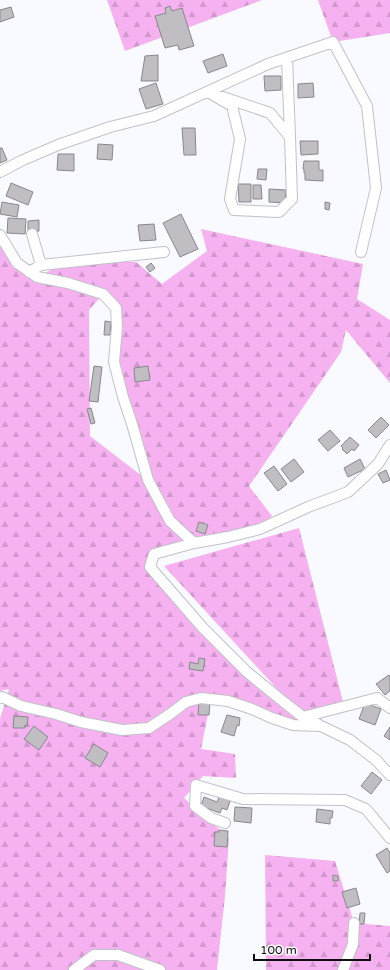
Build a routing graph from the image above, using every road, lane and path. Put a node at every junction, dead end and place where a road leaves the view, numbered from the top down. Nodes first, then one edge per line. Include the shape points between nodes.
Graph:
1 (287, 58) junction
2 (208, 92) junction
3 (290, 137) junction
4 (0, 172) edge
5 (32, 234) dead end
6 (0, 235) edge
7 (164, 252) dead end
8 (361, 252) dead end
9 (41, 265) junction
10 (29, 272) junction
11 (390, 445) edge
12 (194, 543) junction
13 (0, 698) edge
14 (390, 708) edge
15 (304, 717) junction
16 (321, 726) junction
17 (390, 775) edge
18 (225, 823) dead end
19 (390, 838) edge
20 (354, 923) dead end
21 (74, 970) edge
22 (160, 970) edge
23 (343, 970) edge

1 - 2 street
1 - 3 street
1 - 8 street via 333,42 366,106 376,188
2 - 3 street via 270,113
2 - 3 street via 232,106 240,139 230,199 234,210 279,212 292,199
2 - 4 street via 154,116 110,127 58,145
5 - 9 street
6 - 10 street via 17,263
7 - 9 street
9 - 10 street
10 - 12 street via 37,277 103,294 116,308 114,362 148,480 170,521
11 - 12 street via 378,464 348,492 260,529
12 - 15 street via 154,554 150,567 203,628 247,672
13 - 16 street via 81,722 122,730 149,728 186,702 201,698 228,701 293,724
14 - 15 street via 377,698
15 - 16 street
16 - 17 street via 350,740 376,760
18 - 19 street via 211,818 195,806 196,785 243,799 345,800 366,809
20 - 23 street via 353,944
21 - 22 street via 94,955 118,955

